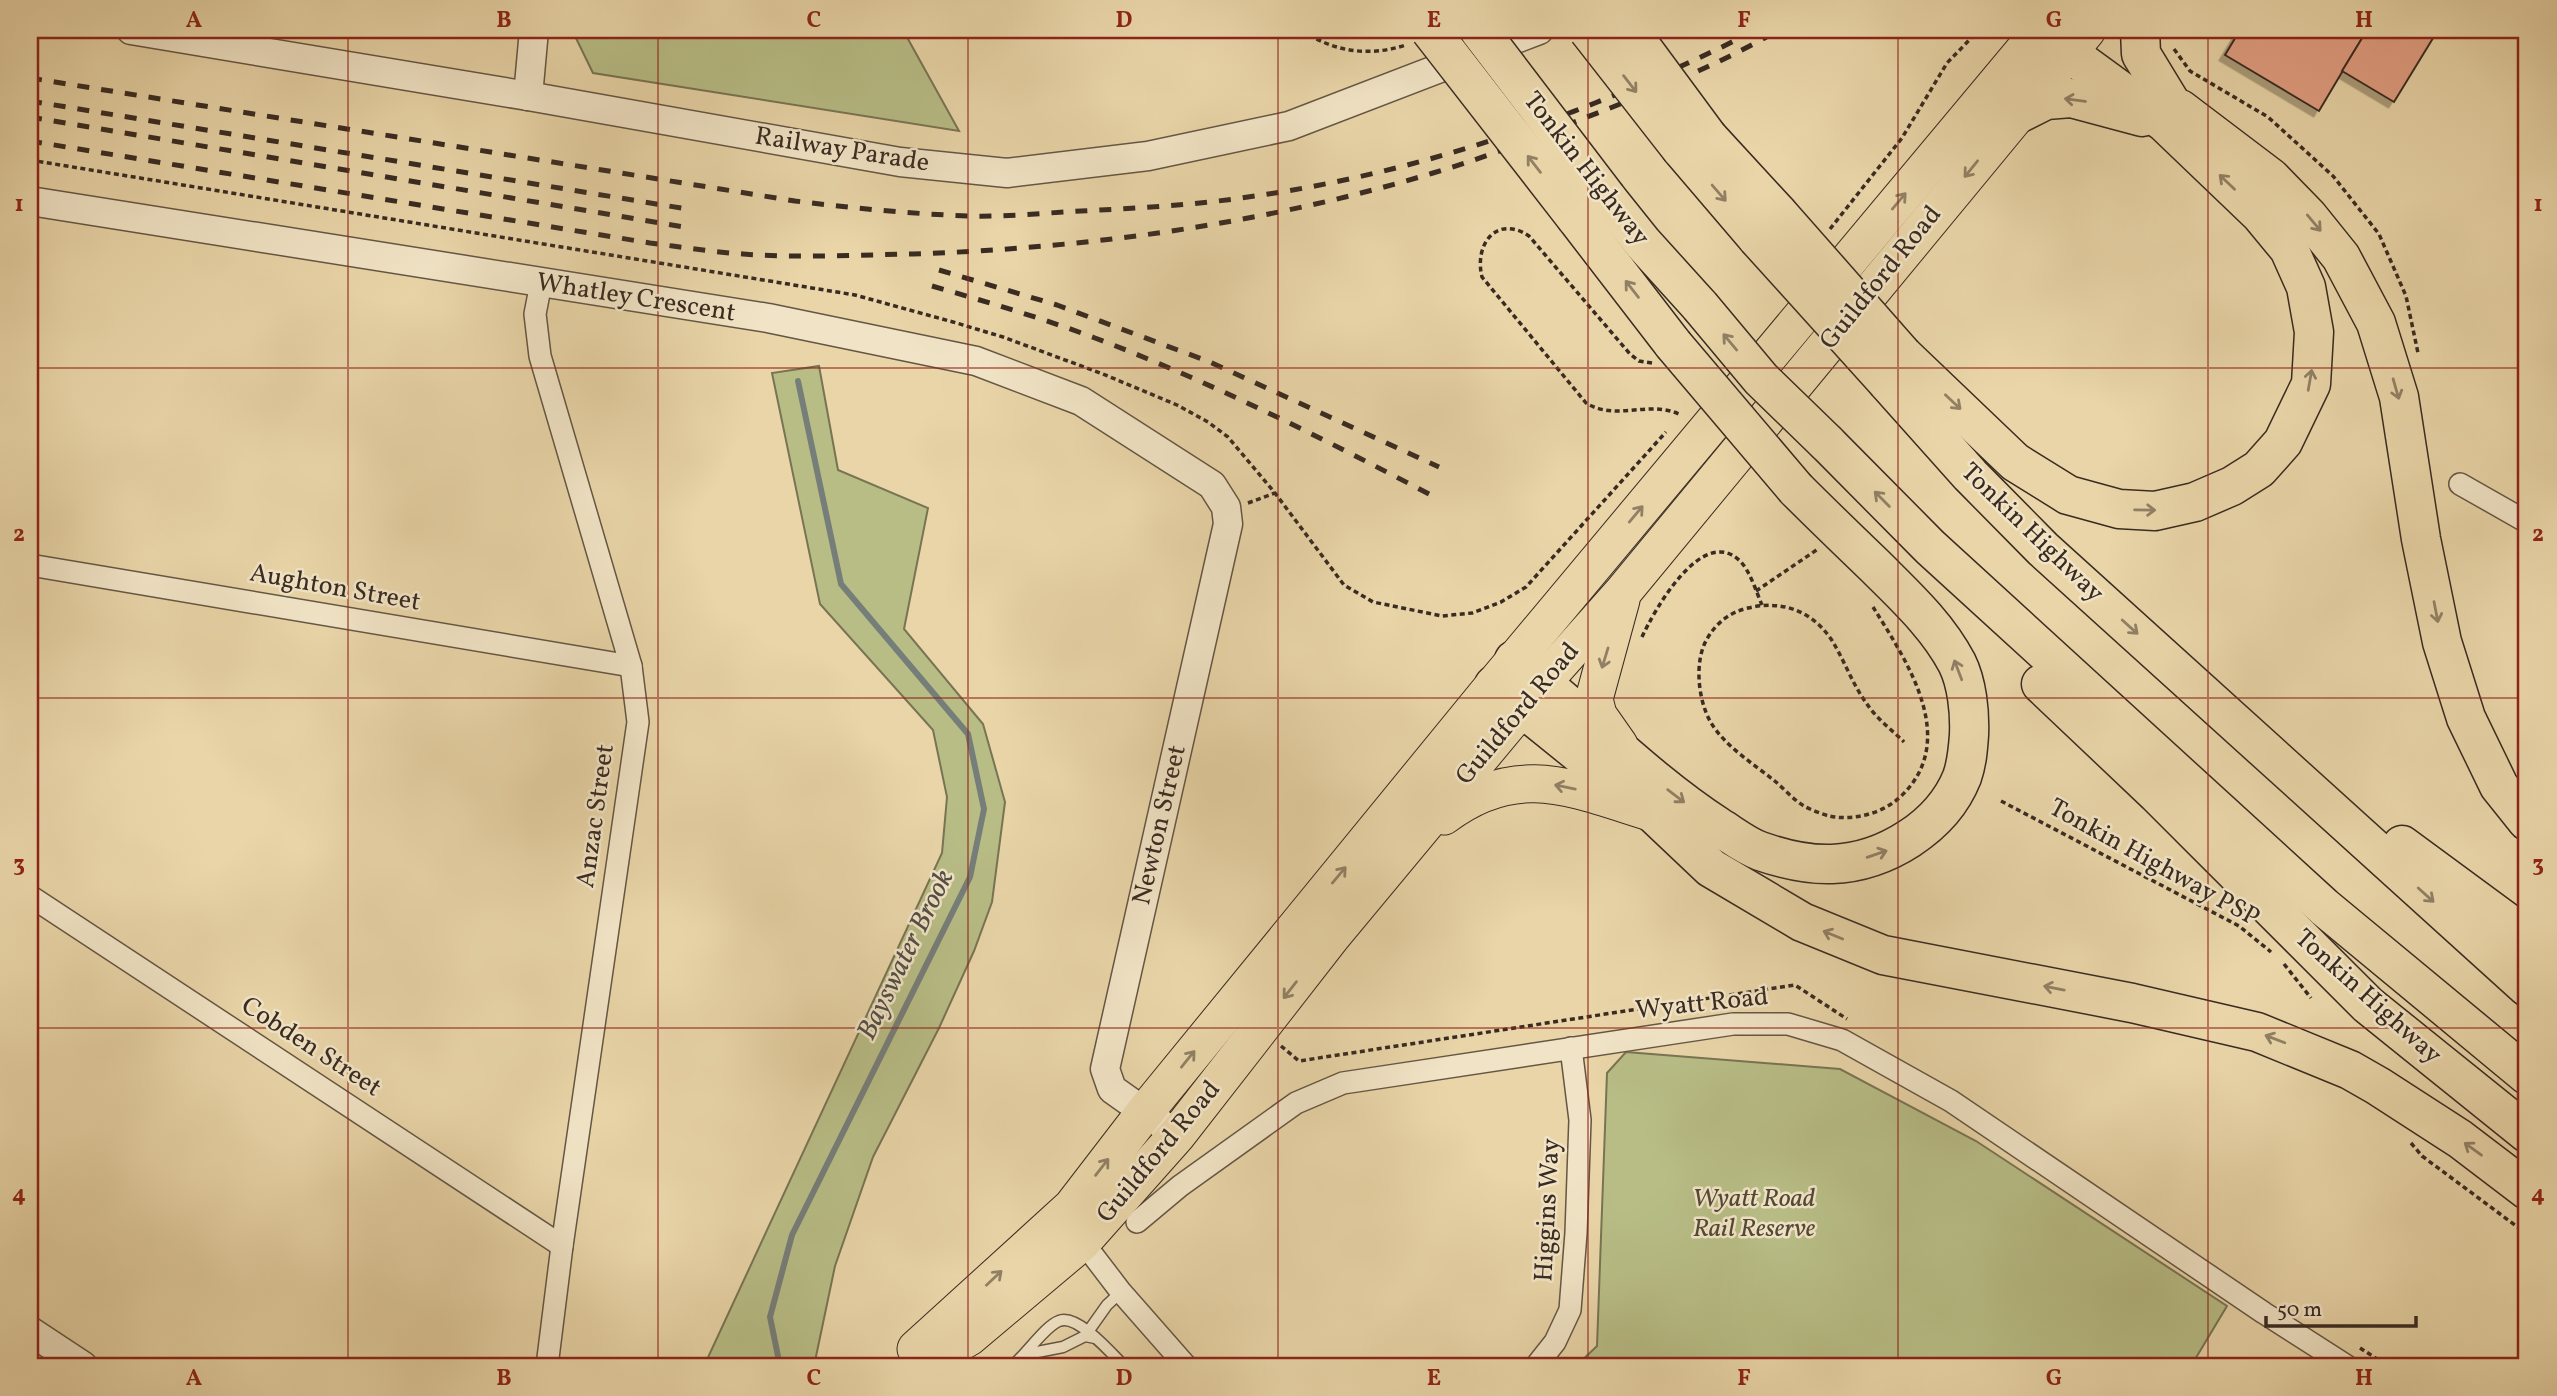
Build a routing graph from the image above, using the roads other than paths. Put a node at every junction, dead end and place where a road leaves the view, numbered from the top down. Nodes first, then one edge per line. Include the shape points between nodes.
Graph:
1 (131, 30) edge
2 (534, 30) edge
3 (1479, 30) edge
4 (1539, 30) edge
5 (1588, 30) edge
6 (1629, 30) edge
7 (2140, 30) edge
8 (2067, 34) edge
9 (1420, 37) edge
10 (528, 96) junction
11 (2167, 111) junction
12 (2014, 116) junction
13 (1695, 143) junction
14 (30, 201) edge
15 (1591, 208) junction
16 (541, 283) junction
17 (1895, 369) junction
18 (2460, 484) dead end
19 (1212, 485) joint
20 (2527, 522) edge
21 (1930, 547) junction
22 (30, 565) edge
23 (1623, 592) junction
24 (631, 666) junction
25 (1519, 684) junction
26 (2226, 715) junction
27 (1624, 752) junction
28 (1654, 814) junction
29 (2527, 821) edge
30 (1412, 839) junction
31 (30, 896) edge
32 (2527, 937) edge
33 (2527, 988) edge
34 (1571, 1048) junction
35 (2527, 1076) edge
36 (1145, 1112) junction
37 (2527, 1133) edge
38 (1177, 1135) junction
39 (2527, 1190) edge
40 (1137, 1222) dead end
41 (1070, 1231) junction
42 (562, 1246) junction
43 (1121, 1292) junction
44 (30, 1331) edge
45 (1090, 1336) junction
46 (1027, 1354) junction
47 (83, 1366) edge
48 (547, 1366) edge
49 (897, 1366) edge
50 (920, 1366) edge
51 (1012, 1366) edge
52 (1124, 1366) edge
53 (1186, 1366) edge
54 (1536, 1366) edge
55 (2347, 1366) edge

1 - 10 street, Railway Parade
2 - 10 street
3 - 15 highway, Tonkin Highway, bridge
4 - 10 street, Railway Parade via 1289,126 1148,156 1007,173 900,162
5 -> 13 highway, Tonkin Highway, bridge
6 - 13 highway, bridge
7 - 11 highway via 2141,54
8 - 11 highway
8 - 12 highway, Guildford Road
25 -> 8 highway, Guildford Road
15 -> 9 highway, bridge
11 -> 12 highway via 2071,98 2046,100
17 -> 11 highway via 2015,461 2068,495 2119,509 2155,511 2195,502 2259,469 2283,442 2311,384 2314,332 2306,288 2289,249
11 -> 29 highway via 2271,178 2342,257 2376,323 2399,397 2442,642 2466,718 2499,786
12 -> 23 highway, Guildford Road
13 -> 17 highway, Tonkin Highway, bridge
14 - 16 street, Whatley Crescent
21 -> 15 highway, Tonkin Highway, bridge via 1761,379 1643,243
27 -> 15 highway, bridge via 1700,815 1757,850 1833,864 1891,849 1921,830 1950,799 1962,777 1969,724 1958,664 1918,609 1665,353
16 - 19 street, Whatley Crescent via 768,318 976,361 1082,401
16 - 24 street, Anzac Street via 535,314 540,356
17 -> 26 highway, Tonkin Highway via 1970,475 2043,549
18 - 20 street
19 - 36 street, Newton Street via 1226,507 1228,524 1105,1069 1112,1089
21 - 35 highway, Tonkin Highway via 2324,907
21 - 37 highway, Tonkin Highway via 1984,629 2368,1005
22 - 24 street, Aughton Street
23 - 25 highway, Guildford Road
23 -> 27 highway via 1594,699 1598,715
24 - 42 street, Anzac Street via 638,722
25 - 27 highway
25 - 28 highway
25 - 30 highway, Guildford Road
36 -> 25 highway, Guildford Road
26 - 32 highway
26 -> 33 highway, Tonkin Highway
28 -> 30 highway via 1573,788 1520,783 1477,794
39 -> 28 highway via 2378,1086 2257,1032 2132,1003 1882,956 1802,922 1711,868
30 -> 38 highway, Guildford Road
31 - 42 street, Cobden Street
34 - 40 street, Wyatt Road via 1343,1083 1296,1102
34 - 54 street, Higgins Way via 1580,1120 1570,1310 1555,1342
34 - 55 street, Wyatt Road via 1733,1024 1788,1024 1843,1040 1951,1101
36 - 38 street, Newton Street
41 -> 36 highway, Guildford Road via 1072,1207
38 - 41 highway, Guildford Road
41 - 43 street
49 -> 41 highway, Guildford Road
41 - 50 highway, Guildford Road via 969,1337
42 - 48 street, Anzac Street
43 - 45 lane via 1107,1305
43 - 53 street
44 - 47 street
45 - 46 lane
45 - 46 lane via 1069,1320 1059,1321
45 - 52 lane
46 - 51 lane

